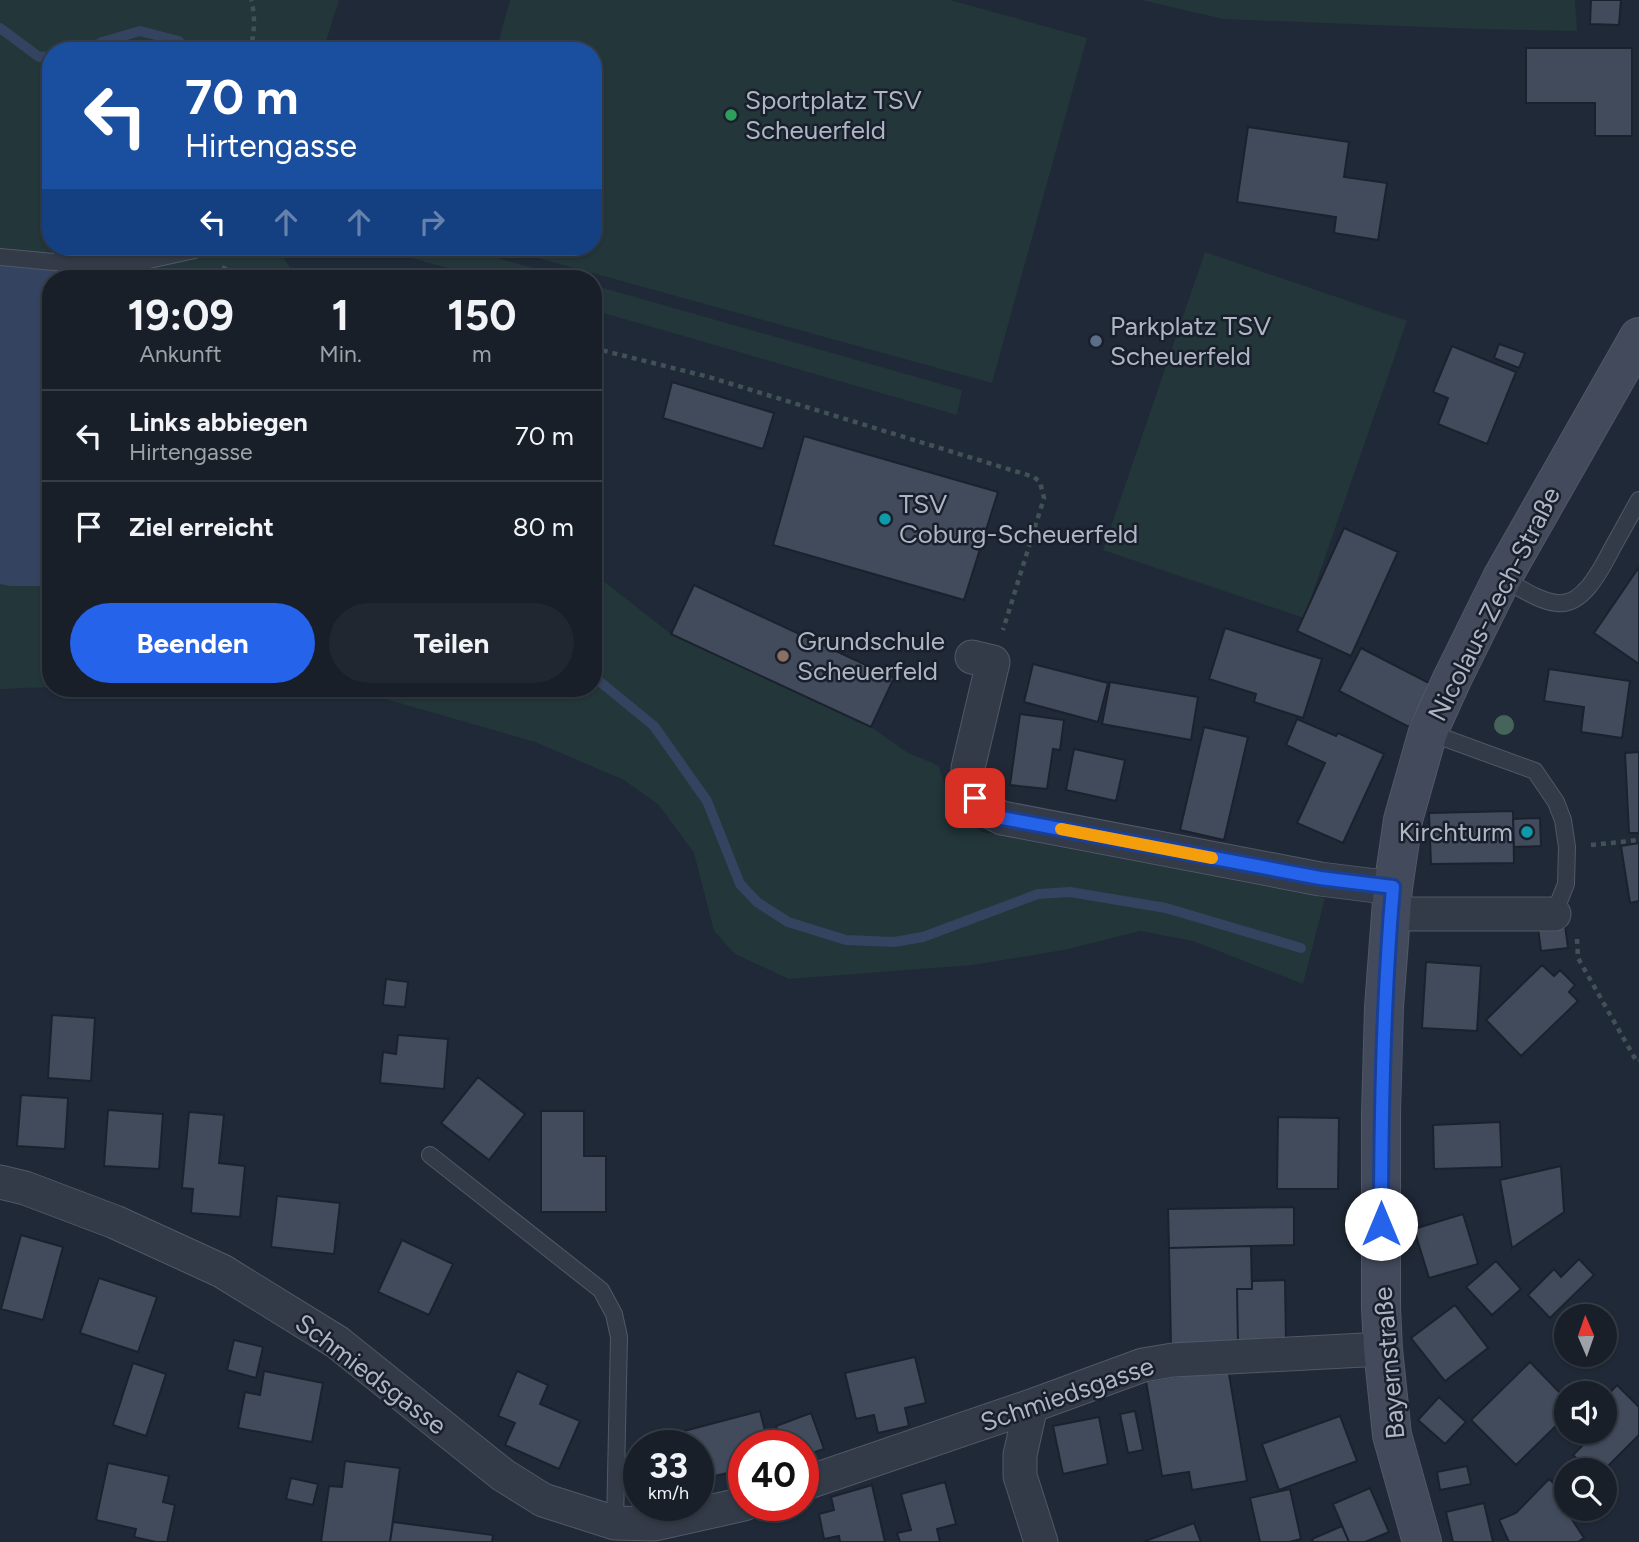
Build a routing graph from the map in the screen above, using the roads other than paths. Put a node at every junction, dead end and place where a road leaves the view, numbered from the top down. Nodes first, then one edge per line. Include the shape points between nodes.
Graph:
1 (167, 256) edge
2 (0, 257) edge
3 (1639, 337) edge
4 (1639, 500) edge
5 (1502, 579) junction
6 (983, 659) road end
7 (1428, 732) junction
8 (1392, 901) junction
9 (1565, 925) joint
10 (430, 1155) dead end
11 (0, 1182) edge
12 (1383, 1349) junction
13 (1031, 1406) junction
14 (819, 1479) edge
15 (728, 1508) edge
16 (615, 1523) junction
17 (1041, 1542) edge
18 (1422, 1542) edge

1 - 2 lane via 54,262
3 - 5 street, Nicolaus-Zech-Straße
4 - 5 lane via 1597,575 1576,598 1558,604
5 - 7 street, Nicolaus-Zech-Straße
6 - 8 street via 968,768 975,798 987,811 1002,818 1307,876
7 - 8 street, Nicolaus-Zech-Straße via 1403,820
7 - 9 lane via 1535,771 1563,820
8 - 9 street
8 - 12 street, Bayernstraße via 1381,1112
10 - 16 lane via 601,1290 614,1314 619,1337
11 - 16 street, Schmiedsgasse via 115,1222 222,1271 337,1342 503,1475 543,1500
12 - 13 street, Schmiedsgasse via 1173,1360 1143,1365
12 - 18 street, Bayernstraße via 1392,1435
13 - 14 street, Schmiedsgasse
13 - 17 street via 1020,1476
15 - 16 street, Schmiedsgasse via 655,1524

